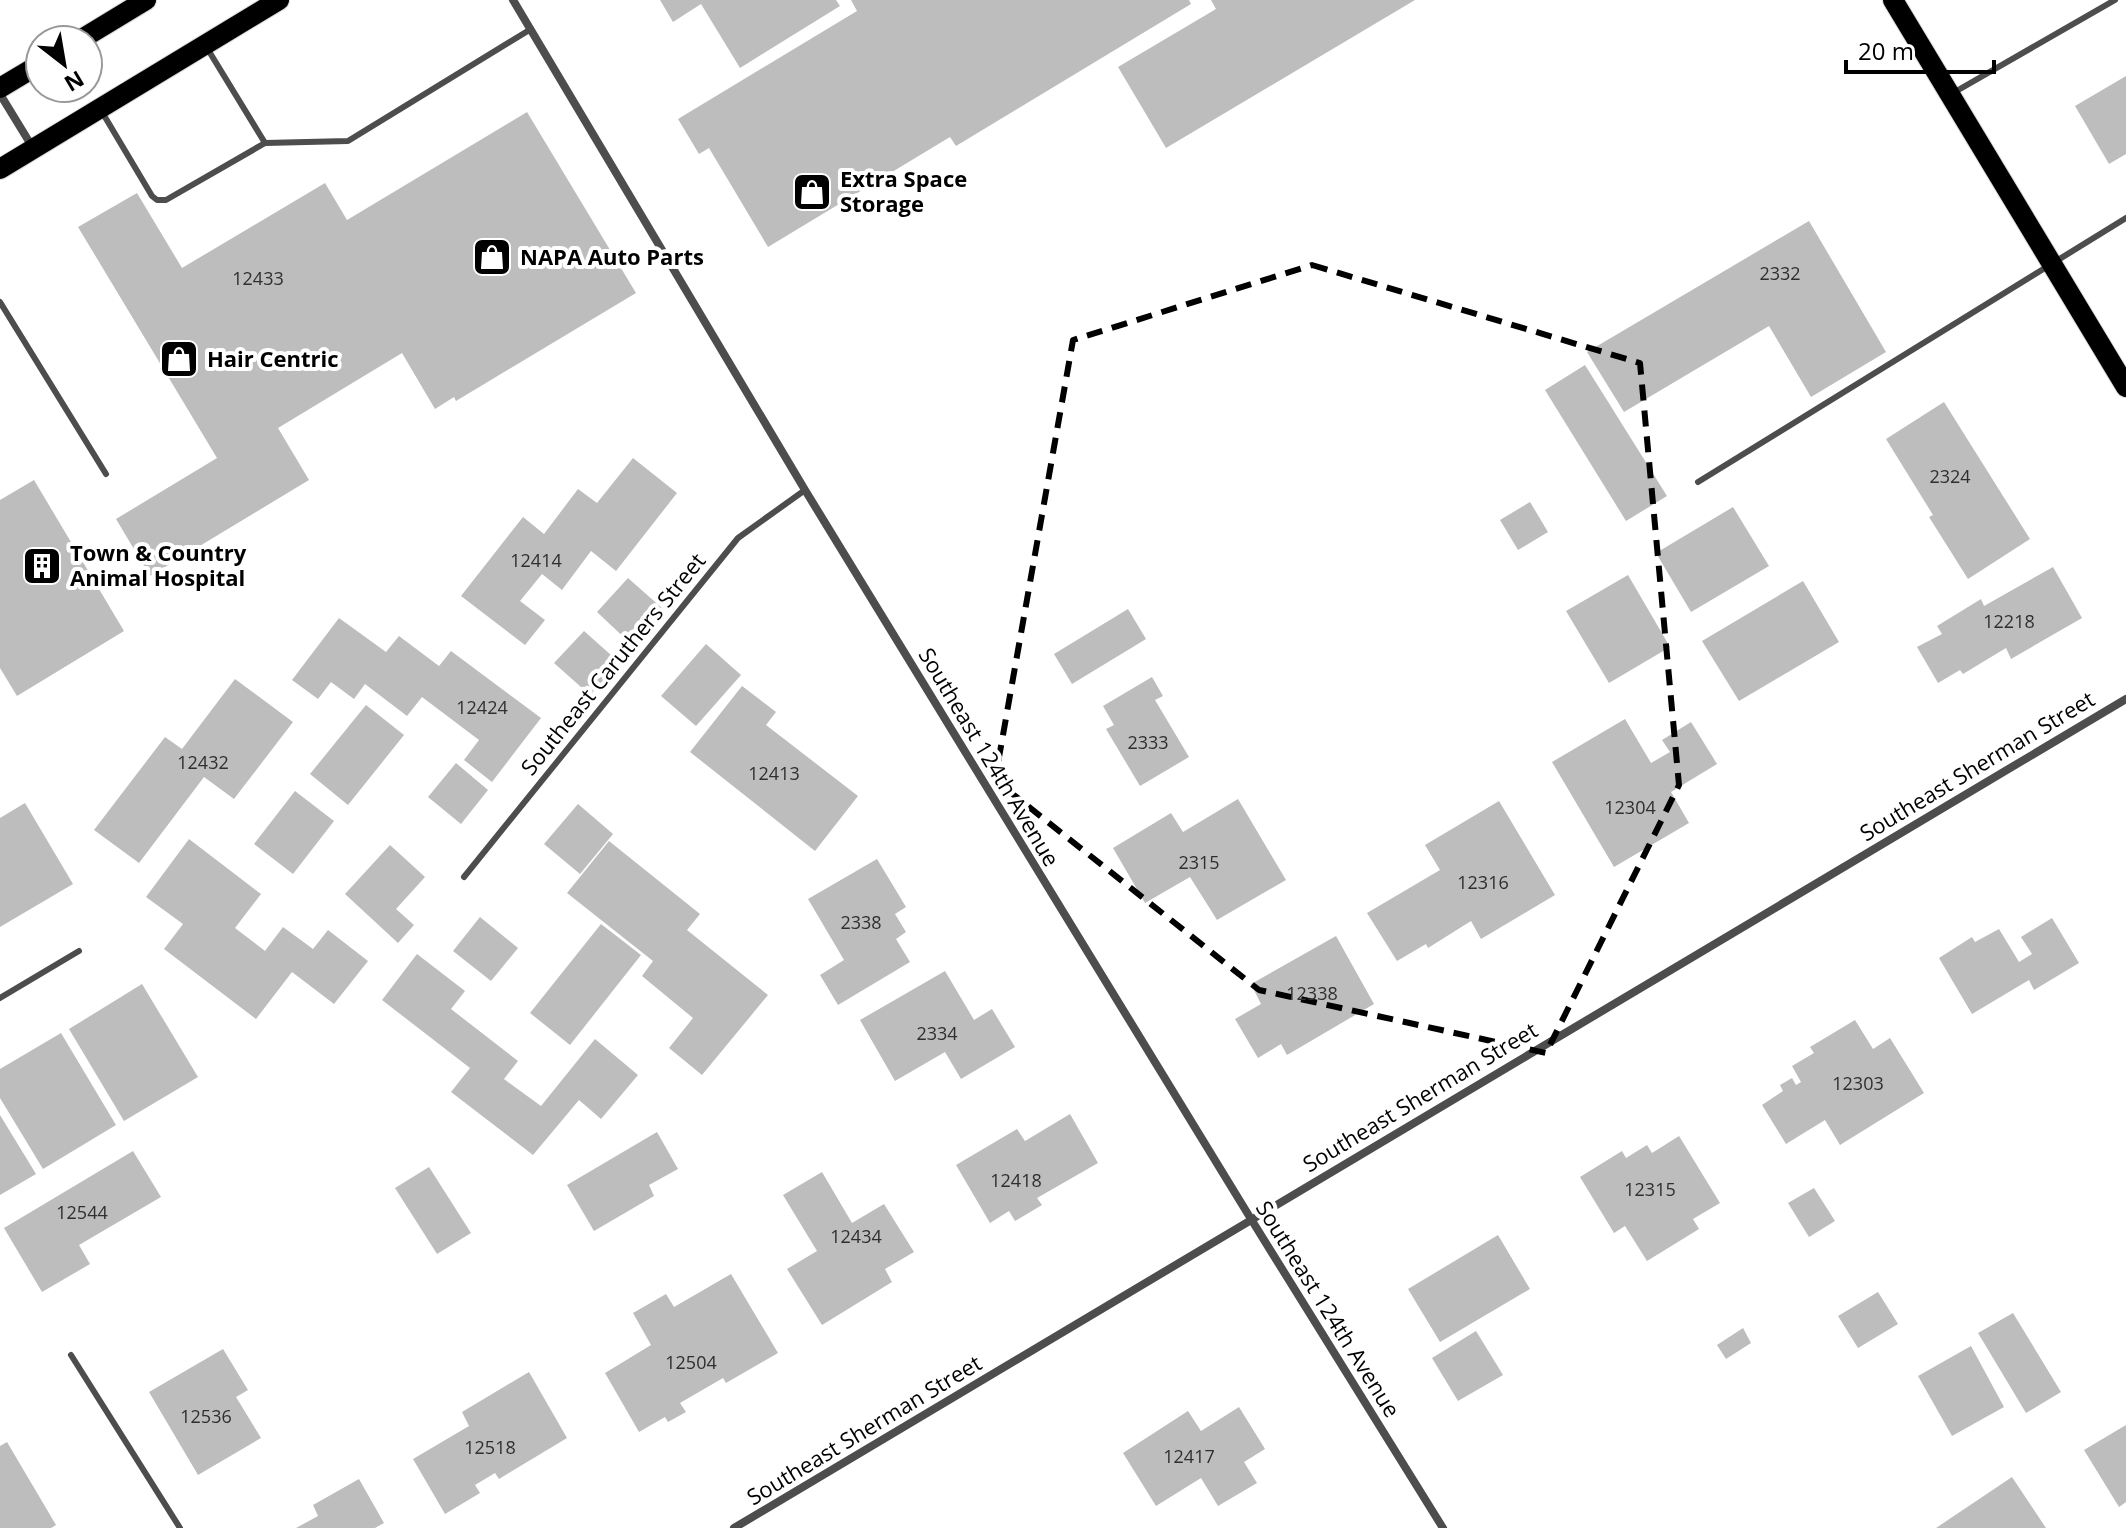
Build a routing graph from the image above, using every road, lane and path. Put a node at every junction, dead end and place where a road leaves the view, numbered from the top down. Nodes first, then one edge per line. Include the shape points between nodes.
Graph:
1 (146, 0) edge
2 (279, 0) edge
3 (513, 0) edge
4 (1893, 0) edge
5 (2115, 0) edge
6 (104, 25) edge
7 (531, 29) junction
8 (205, 45) junction
9 (24, 74) edge
10 (0, 88) edge
11 (0, 94) edge
12 (1950, 95) junction
13 (100, 109) junction
14 (265, 143) junction
15 (34, 149) junction
16 (0, 169) edge
17 (2126, 218) edge
18 (2052, 263) junction
19 (0, 302) edge
20 (2126, 387) edge
21 (106, 474) dead end
22 (1698, 482) dead end
23 (805, 490) junction
24 (2126, 699) edge
25 (464, 877) dead end
26 (79, 951) dead end
27 (0, 998) edge
28 (1251, 1219) junction
29 (71, 1355) dead end
30 (180, 1528) edge
31 (734, 1528) edge
32 (1443, 1528) edge

1 - 6 main road
2 - 8 main road
3 - 7 street, Southeast 124th Avenue
4 - 12 main road
5 - 12 lane
7 - 14 lane via 348,141
7 - 23 street, Southeast 124th Avenue
8 - 13 main road
8 - 14 lane
9 - 10 main road
11 - 15 street
12 - 18 main road
13 - 14 lane via 157,200 166,200
13 - 15 main road
15 - 16 main road
17 - 18 lane
18 - 20 main road
18 - 22 lane
19 - 21 lane
23 - 25 lane, Southeast Caruthers Street via 738,538
23 - 28 street, Southeast 124th Avenue
24 - 28 street, Southeast Sherman Street
26 - 27 lane
28 - 31 street, Southeast Sherman Street
28 - 32 street, Southeast 124th Avenue
29 - 30 lane

